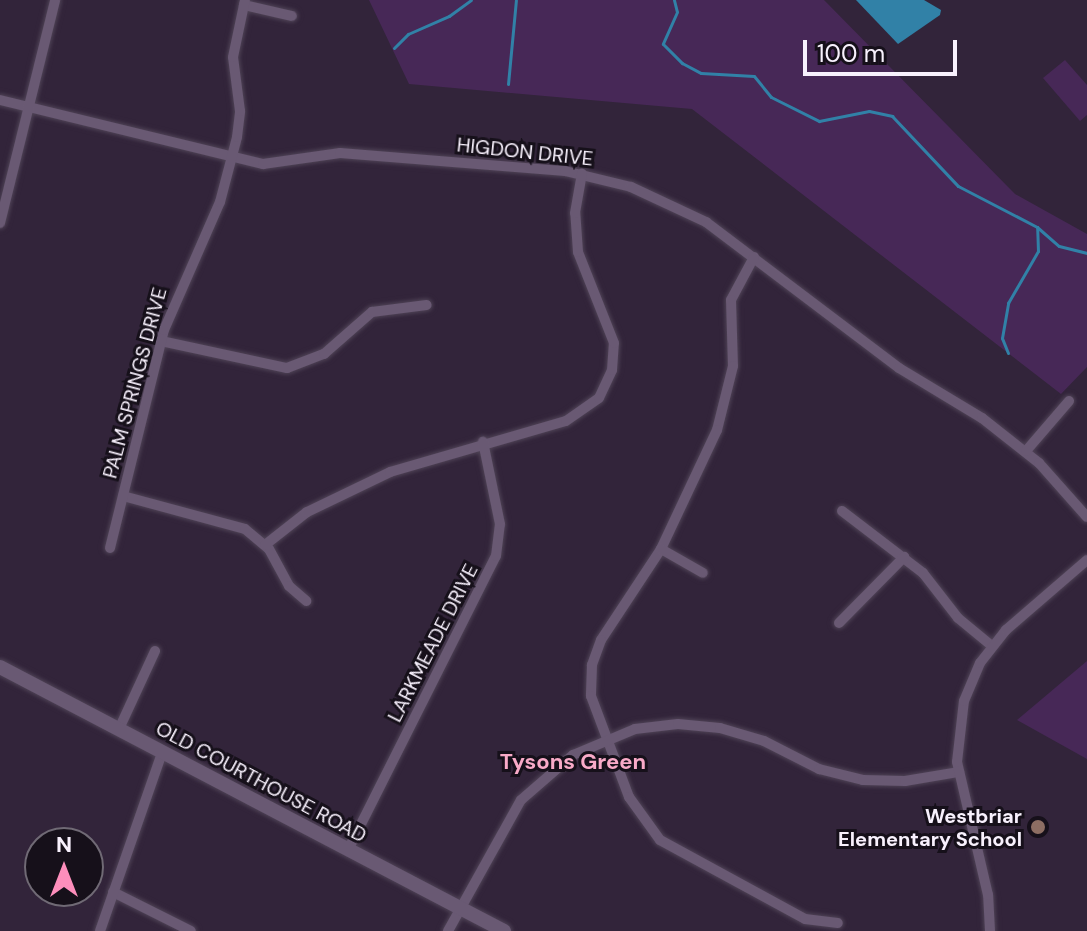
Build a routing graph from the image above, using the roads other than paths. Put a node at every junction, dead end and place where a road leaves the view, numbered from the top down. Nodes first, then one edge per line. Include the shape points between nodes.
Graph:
1 (55, 0) edge
2 (244, 3) edge
3 (292, 16) dead end
4 (0, 100) edge
5 (28, 107) junction
6 (232, 156) junction
7 (582, 174) junction
8 (0, 223) edge
9 (754, 257) junction
10 (427, 305) dead end
11 (161, 341) junction
12 (1069, 401) dead end
13 (483, 442) junction
14 (1026, 451) junction
15 (123, 496) junction
16 (842, 511) dead end
17 (1087, 517) edge
18 (265, 545) junction
19 (110, 548) dead end
20 (661, 549) junction
21 (904, 557) junction
22 (1087, 560) edge
23 (703, 573) dead end
24 (306, 601) dead end
25 (839, 623) dead end
26 (992, 646) junction
27 (155, 651) dead end
28 (0, 667) edge
29 (119, 729) junction
30 (606, 740) junction
31 (162, 753) junction
32 (959, 772) junction
33 (348, 850) junction
34 (113, 892) junction
35 (461, 908) junction
36 (838, 923) dead end
37 (100, 931) edge
38 (191, 931) edge
39 (448, 931) edge
40 (504, 931) edge
41 (990, 931) edge

1 - 5 street
2 - 3 street
2 - 6 street, PALM SPRINGS DRIVE via 233,57 240,111
4 - 5 street, HIGDON DRIVE
5 - 6 street, HIGDON DRIVE
5 - 8 street
6 - 7 street, HIGDON DRIVE via 274,164 340,153
6 - 11 street, PALM SPRINGS DRIVE via 220,202 175,295
7 - 9 street, HIGDON DRIVE via 671,203
7 - 13 street via 575,232 584,270 611,329 612,370 599,398 578,416
9 - 14 street, HIGDON DRIVE via 899,368
9 - 20 street via 731,300 733,366 724,410
10 - 11 street via 372,312 324,354 287,368
11 - 15 street, PALM SPRINGS DRIVE
12 - 14 street
13 - 18 street via 390,472 307,512
13 - 33 street, LARKMEADE DRIVE via 500,524 496,556
14 - 17 street, HIGDON DRIVE
15 - 18 street via 228,523
15 - 19 street, PALM SPRINGS DRIVE
16 - 21 street
18 - 24 street via 289,586
20 - 23 street
20 - 30 street via 601,640 592,665 591,696
21 - 25 street
21 - 26 street via 972,632
22 - 26 street
26 - 32 street via 964,701
27 - 29 street
28 - 29 street, OLD COURTHOUSE ROAD
29 - 31 street, OLD COURTHOUSE ROAD
30 - 32 street via 657,725 698,724 743,733 819,769 863,780 905,781
30 - 35 street via 553,768 521,800
30 - 36 street via 637,813 660,840 805,919
31 - 33 street, OLD COURTHOUSE ROAD
31 - 34 street
32 - 41 street via 988,895
33 - 35 street, OLD COURTHOUSE ROAD
34 - 37 street
34 - 38 street
35 - 39 street
35 - 40 street, OLD COURTHOUSE ROAD

